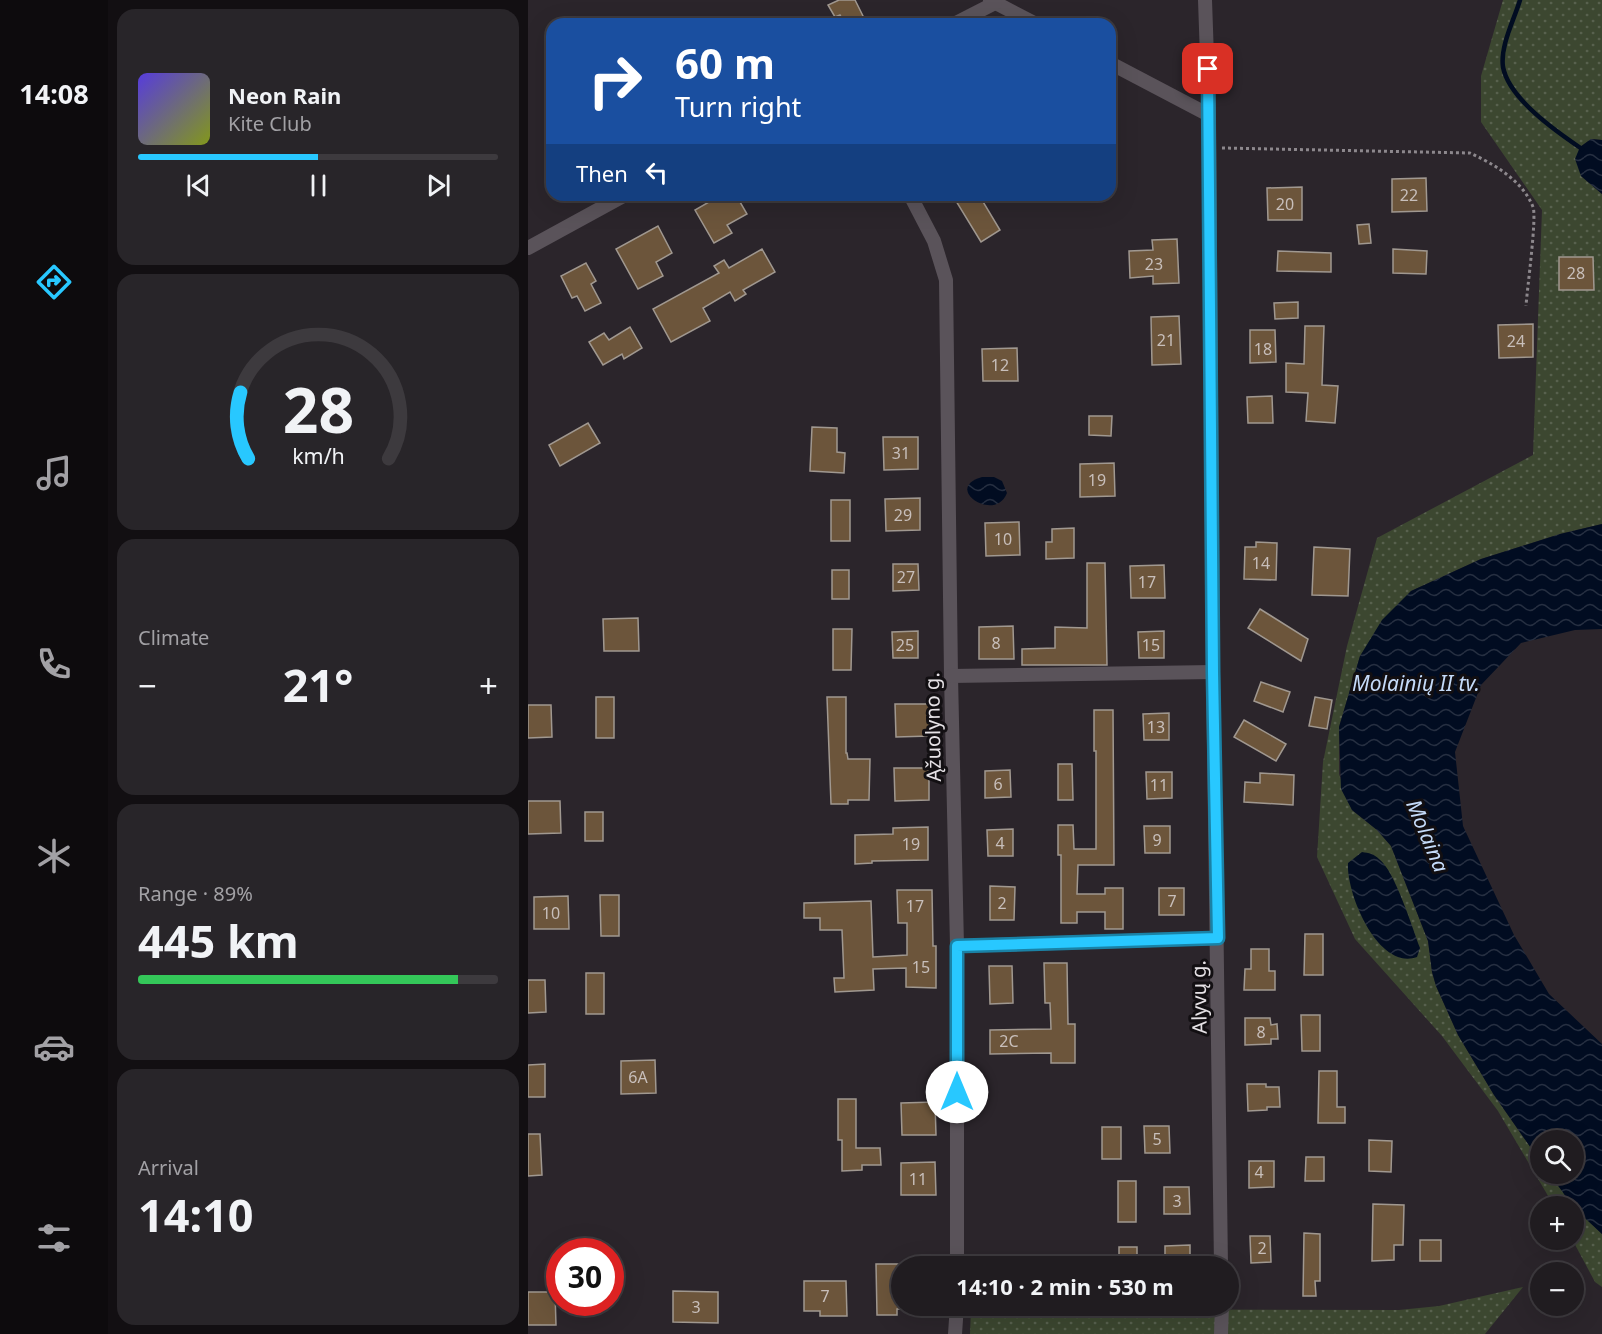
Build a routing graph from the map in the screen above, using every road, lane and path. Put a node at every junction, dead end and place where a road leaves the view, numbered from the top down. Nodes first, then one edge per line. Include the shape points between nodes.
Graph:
1 (1205, 0) edge
2 (993, 1) edge
3 (964, 18) edge
4 (1025, 18) edge
5 (1116, 66) edge
6 (1209, 115) junction
7 (1209, 148) junction
8 (614, 201) edge
9 (913, 201) edge
10 (528, 248) edge
11 (1526, 306) dead end
12 (1213, 672) junction
13 (951, 676) junction
14 (1218, 938) junction
15 (957, 946) junction
16 (957, 1256) edge
17 (1221, 1256) edge
18 (956, 1316) edge
19 (1222, 1316) edge
20 (955, 1334) edge
21 (1221, 1334) edge

1 - 6 street, Alyvų g.
2 - 3 street
2 - 4 street
5 - 6 street
6 - 7 street, Alyvų g.
7 - 11 path via 1470,153 1492,163 1521,187 1534,209
7 - 12 street, Alyvų g.
8 - 10 street
9 - 13 street, Ąžuolyno g. via 934,241 946,280
12 - 13 street
12 - 14 street, Alyvų g.
13 - 15 street, Ąžuolyno g.
14 - 15 street
14 - 17 street, Alyvų g.
15 - 16 street, Ąžuolyno g.
18 - 20 street
19 - 21 street

